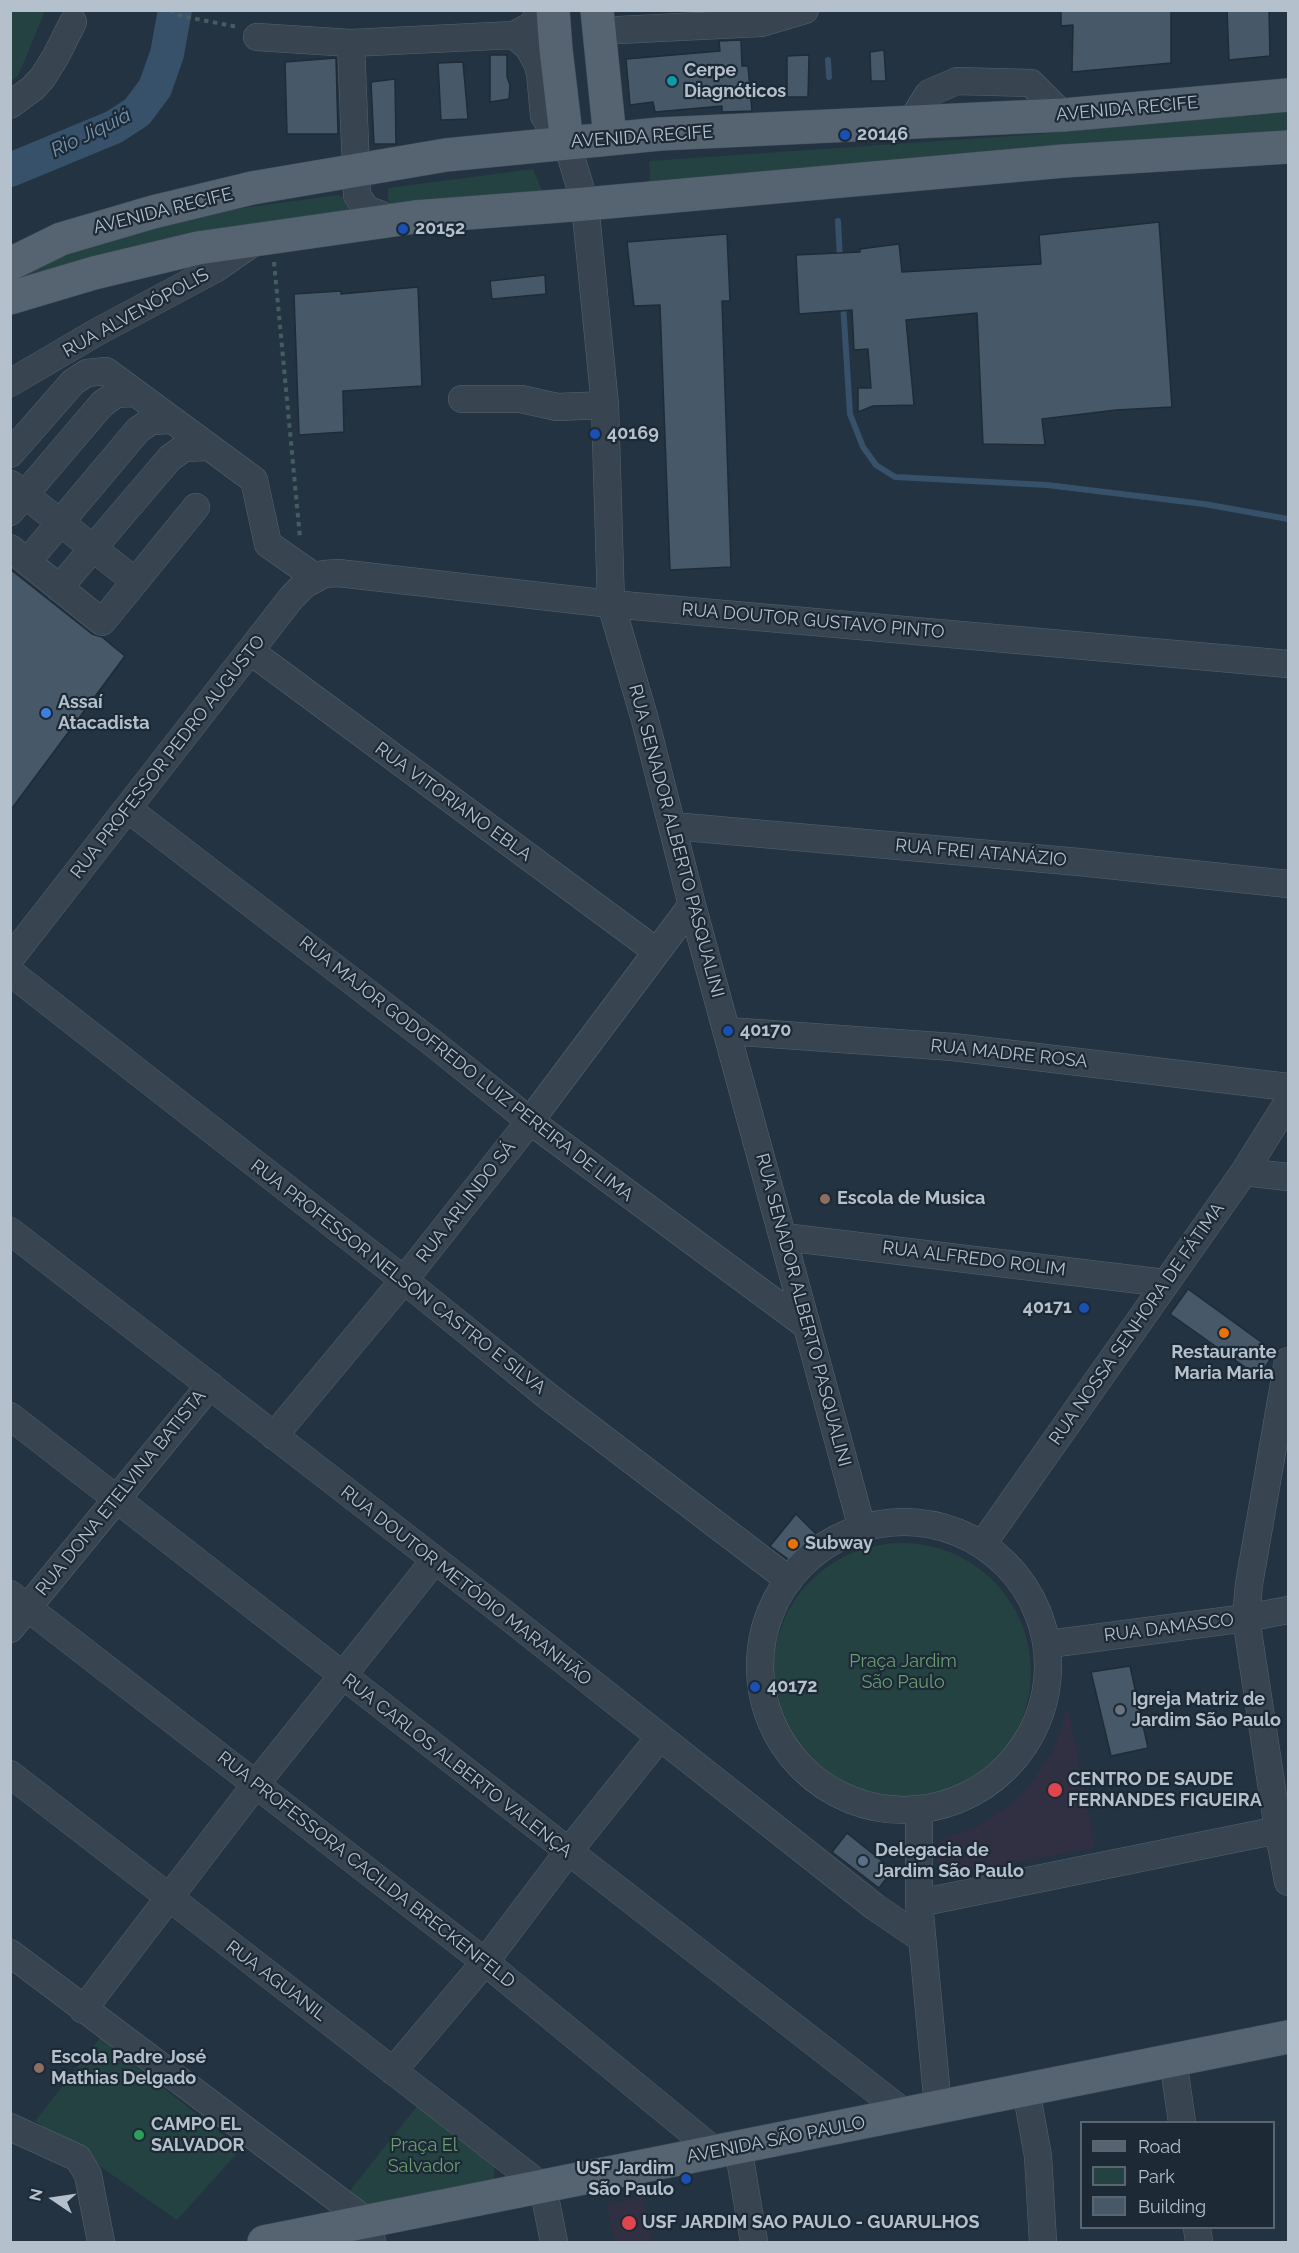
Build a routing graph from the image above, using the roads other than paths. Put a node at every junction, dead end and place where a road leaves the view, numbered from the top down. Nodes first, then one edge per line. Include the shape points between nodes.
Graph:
1 (539, 10) edge
2 (553, 10) edge
3 (805, 10) edge
4 (763, 16) edge
5 (598, 21) edge
6 (73, 22) dead end
7 (514, 36) junction
8 (257, 37) road end
9 (351, 43) junction
10 (1288, 95) edge
11 (10, 105) edge
12 (610, 138) junction
13 (567, 142) junction
14 (1288, 147) edge
15 (355, 170) junction
16 (585, 204) junction
17 (395, 220) junction
18 (265, 238) junction
19 (13, 286) edge
20 (10, 384) edge
21 (135, 393) junction
22 (462, 399) dead end
23 (605, 405) junction
24 (172, 420) junction
25 (208, 447) junction
26 (10, 454) edge
27 (15, 496) edge
28 (196, 507) dead end
29 (60, 522) junction
30 (93, 548) junction
31 (19, 555) edge
32 (326, 575) junction
33 (135, 581) junction
34 (59, 588) junction
35 (611, 604) junction
36 (250, 651) junction
37 (1288, 664) edge
38 (128, 809) junction
39 (673, 826) junction
40 (1288, 884) edge
41 (692, 905) junction
42 (656, 951) junction
43 (10, 959) edge
44 (10, 972) edge
45 (728, 1031) junction
46 (1288, 1087) edge
47 (1288, 1102) edge
48 (531, 1121) junction
49 (1244, 1172) junction
50 (1288, 1177) edge
51 (10, 1231) edge
52 (784, 1237) junction
53 (404, 1280) junction
54 (1165, 1283) junction
55 (807, 1326) junction
56 (1288, 1361) edge
57 (210, 1385) junction
58 (10, 1416) edge
59 (274, 1436) junction
60 (117, 1499) junction
61 (862, 1528) junction
62 (982, 1545) junction
63 (434, 1561) junction
64 (789, 1580) junction
65 (19, 1601) edge
66 (1288, 1610) edge
67 (1246, 1618) junction
68 (10, 1629) edge
69 (1049, 1644) junction
70 (342, 1676) junction
71 (659, 1738) junction
72 (10, 1774) edge
73 (256, 1784) junction
74 (920, 1809) junction
75 (1283, 1828) edge
76 (568, 1852) junction
77 (1288, 1882) edge
78 (169, 1899) junction
79 (919, 1903) junction
80 (922, 1940) junction
81 (10, 1953) edge
82 (485, 1962) junction
83 (83, 2010) junction
84 (1288, 2037) edge
85 (1173, 2060) junction
86 (393, 2071) junction
87 (1026, 2090) junction
88 (938, 2107) junction
89 (906, 2114) junction
90 (1182, 2121) edge
91 (10, 2127) edge
92 (727, 2150) junction
93 (543, 2187) junction
94 (370, 2232) edge
95 (101, 2242) edge
96 (264, 2242) edge
97 (554, 2242) edge
98 (754, 2242) edge
99 (1043, 2242) edge

1 - 7 street via 533,25
2 - 13 main road
3 - 4 street
4 - 5 street via 738,26
5 - 12 main road
6 - 11 street via 43,77
7 - 9 street
7 - 13 street via 528,47 537,63 548,126
8 - 9 street
9 - 15 street
10 - 12 main road, AVENIDA RECIFE via 1063,115
12 - 13 main road, AVENIDA RECIFE
13 - 15 main road, AVENIDA RECIFE
13 - 16 street, RUA SENADOR ALBERTO PASQUALINI
14 - 16 main road, AVENIDA RECIFE via 1064,161
15 - 17 street via 361,203 372,213
15 - 19 main road, AVENIDA RECIFE via 252,188 62,239
16 - 17 main road, AVENIDA RECIFE
16 - 23 street, RUA SENADOR ALBERTO PASQUALINI
17 - 18 main road, AVENIDA RECIFE
18 - 19 main road, AVENIDA RECIFE
18 - 20 street, RUA ALVENÓPOLIS
21 - 24 street
21 - 26 street via 106,371 87,373 73,382
21 - 27 street via 116,394 102,404
22 - 23 street via 521,399 557,407
23 - 35 street, RUA SENADOR ALBERTO PASQUALINI
24 - 25 street
24 - 29 street via 152,421 138,430
25 - 30 street via 184,448 170,458
25 - 32 street via 254,480 268,544
27 - 29 street
28 - 33 street
29 - 30 street
29 - 31 street
30 - 33 street
30 - 34 street
31 - 34 street
32 - 35 street, RUA DOUTOR GUSTAVO PINTO
32 - 36 street, RUA PROFESSOR PEDRO AUGUSTO via 292,597
33 - 34 street via 102,622
35 - 37 street, RUA DOUTOR GUSTAVO PINTO
35 - 39 street, RUA SENADOR ALBERTO PASQUALINI
36 - 38 street, RUA PROFESSOR PEDRO AUGUSTO
36 - 42 street, RUA VITORIANO EBLA
38 - 43 street, RUA PROFESSOR PEDRO AUGUSTO
38 - 48 street, RUA MAJOR GODOFREDO LUIZ PEREIRA DE LIMA
39 - 40 street, RUA FREI ATANÁZIO
39 - 41 street, RUA SENADOR ALBERTO PASQUALINI
41 - 42 street, RUA ARLINDO SÁ
41 - 45 street, RUA SENADOR ALBERTO PASQUALINI
42 - 48 street, RUA ARLINDO SÁ
44 - 53 street, RUA PROFESSOR NELSON CASTRO E SILVA
45 - 46 street, RUA MADRE ROSA via 953,1047
45 - 52 street, RUA SENADOR ALBERTO PASQUALINI
47 - 49 street, RUA NOSSA SENHORA DE FÁTIMA
48 - 53 street, RUA ARLINDO SÁ
48 - 55 street, RUA MAJOR GODOFREDO LUIZ PEREIRA DE LIMA
49 - 50 street
49 - 54 street, RUA NOSSA SENHORA DE FÁTIMA
51 - 57 street, RUA DOUTOR METÓDIO MARANHÃO
52 - 54 street, RUA ALFREDO ROLIM
52 - 55 street, RUA SENADOR ALBERTO PASQUALINI
53 - 59 street, RUA ARLINDO SÁ
53 - 64 street, RUA PROFESSOR NELSON CASTRO E SILVA via 550,1398
54 - 62 street, RUA NOSSA SENHORA DE FÁTIMA
55 - 61 street, RUA SENADOR ALBERTO PASQUALINI
56 - 67 street
57 - 59 street, RUA DOUTOR METÓDIO MARANHÃO
57 - 60 street, RUA DONA ETELVINA BATISTA
58 - 60 street, RUA CARLOS ALBERTO VALENÇA
59 - 63 street, RUA DOUTOR METÓDIO MARANHÃO
60 - 65 street, RUA DONA ETELVINA BATISTA
60 - 70 street, RUA CARLOS ALBERTO VALENÇA
61 - 62 street via 906,1521 951,1529
61 - 64 street via 821,1548
62 - 69 street via 1017,1576 1042,1619
63 - 70 street
63 - 71 street, RUA DOUTOR METÓDIO MARANHÃO
64 - 74 street via 769,1611 760,1662 766,1706 782,1744 815,1781 843,1798 874,1808
65 - 68 street, RUA DONA ETELVINA BATISTA
65 - 73 street, RUA PROFESSORA CACILDA BRECKENFELD
66 - 67 street, RUA DAMASCO
67 - 69 street, RUA DAMASCO
67 - 75 street
69 - 74 street via 1047,1685 1035,1726 1012,1762 979,1790
70 - 73 street
70 - 76 street, RUA CARLOS ALBERTO VALENÇA
71 - 76 street
71 - 80 street, RUA DOUTOR METÓDIO MARANHÃO via 875,1908
72 - 78 street, RUA AGUANIL
73 - 78 street
73 - 82 street, RUA PROFESSORA CACILDA BRECKENFELD
74 - 79 street
75 - 77 street
75 - 79 street
76 - 82 street
76 - 89 street, RUA CARLOS ALBERTO VALENÇA
78 - 83 street
78 - 86 street, RUA AGUANIL
79 - 80 street
80 - 88 street
81 - 83 street
82 - 86 street
82 - 92 street, RUA PROFESSORA CACILDA BRECKENFELD
83 - 94 street
84 - 85 main road, AVENIDA SÃO PAULO
85 - 87 main road, AVENIDA SÃO PAULO
85 - 90 street
86 - 93 street, RUA AGUANIL
87 - 88 main road, AVENIDA SÃO PAULO
87 - 99 street via 1038,2156
88 - 89 main road, AVENIDA SÃO PAULO
89 - 92 main road, AVENIDA SÃO PAULO
91 - 95 street via 78,2158 88,2175
92 - 93 main road, AVENIDA SÃO PAULO
92 - 98 street
93 - 94 main road, AVENIDA SÃO PAULO
93 - 97 street
94 - 96 main road, AVENIDA SÃO PAULO

